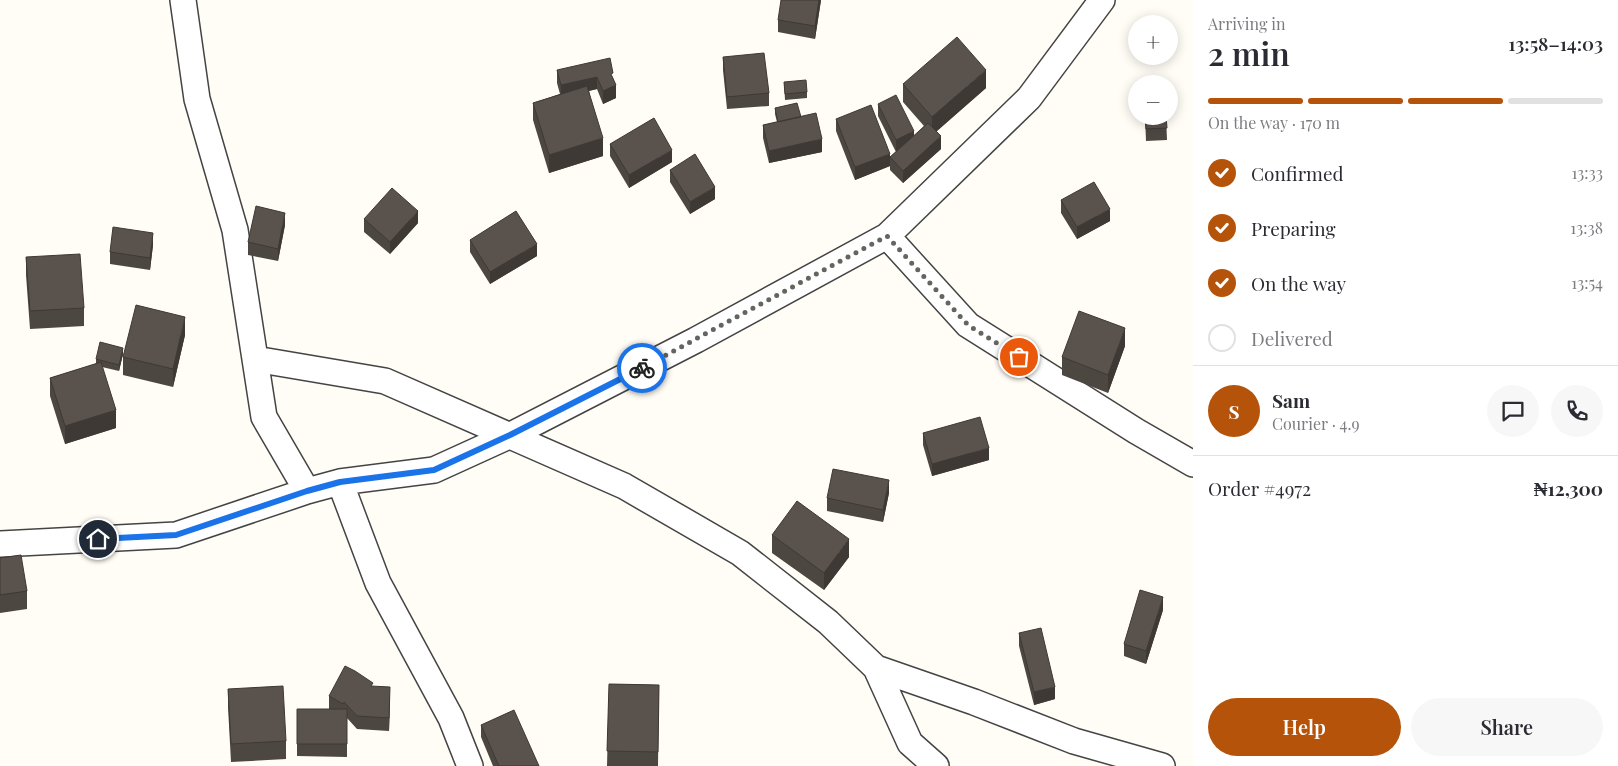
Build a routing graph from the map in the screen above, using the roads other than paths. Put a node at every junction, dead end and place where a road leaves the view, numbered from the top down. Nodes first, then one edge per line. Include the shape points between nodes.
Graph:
1 (183, 0) edge
2 (1102, 0) edge
3 (887, 236) junction
4 (255, 358) junction
5 (510, 435) junction
6 (1193, 464) edge
7 (340, 482) junction
8 (307, 491) junction
9 (0, 544) edge
10 (876, 668) junction
11 (470, 766) edge
12 (936, 766) edge
13 (1162, 766) edge

1 - 4 street via 197,98 235,230
2 - 3 street via 1029,98
3 - 5 street via 696,340
3 - 6 street via 968,325
4 - 5 street via 385,381
4 - 8 street via 264,417
5 - 7 street via 434,470
5 - 10 street via 624,486 740,553 828,622
7 - 8 street
7 - 11 street via 378,583 451,718
8 - 9 street via 176,535
10 - 12 street via 910,743
10 - 13 street via 1074,741

